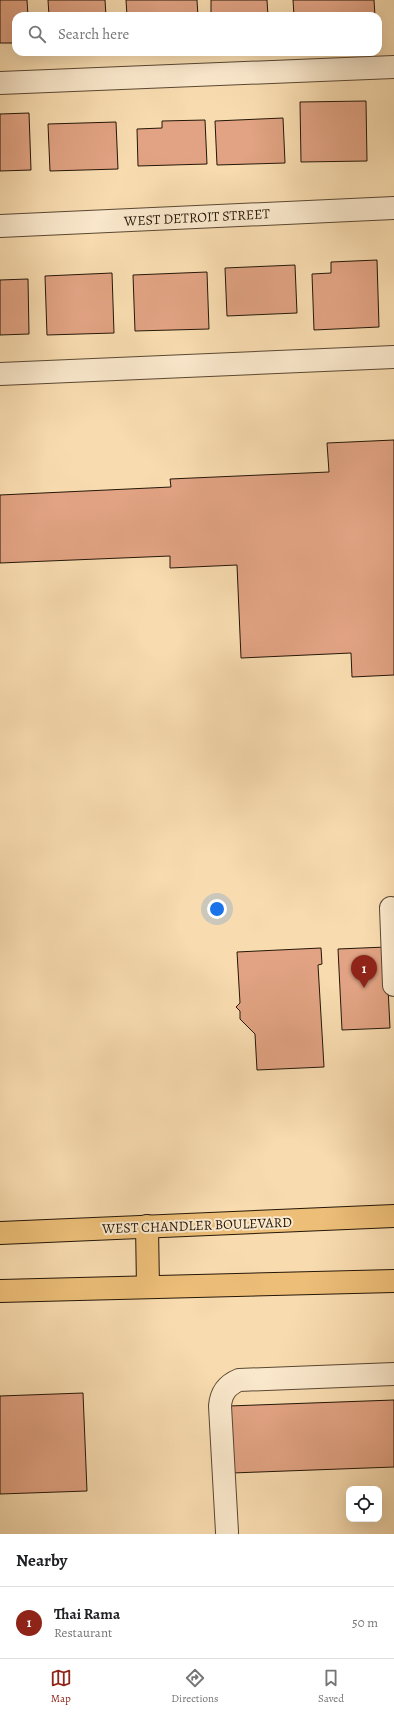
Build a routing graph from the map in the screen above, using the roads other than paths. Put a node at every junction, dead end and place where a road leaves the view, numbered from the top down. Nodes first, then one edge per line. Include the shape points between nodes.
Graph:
1 (394, 67) edge
2 (0, 83) edge
3 (394, 208) edge
4 (0, 226) edge
5 (394, 358) edge
6 (0, 374) edge
7 (391, 908) dead end
8 (394, 985) edge
9 (394, 1216) edge
10 (148, 1226) junction
11 (0, 1233) edge
12 (394, 1281) edge
13 (148, 1287) junction
14 (0, 1291) edge
15 (394, 1374) edge
16 (227, 1532) dead end

1 - 2 street
3 - 4 street, WEST DETROIT STREET
5 - 6 street
7 - 8 street
9 - 10 main road, WEST CHANDLER BOULEVARD
10 - 11 main road, WEST CHANDLER BOULEVARD
10 - 13 main road
12 - 13 main road
13 - 14 main road
15 - 16 street via 239,1380 229,1386 223,1393 220,1406

